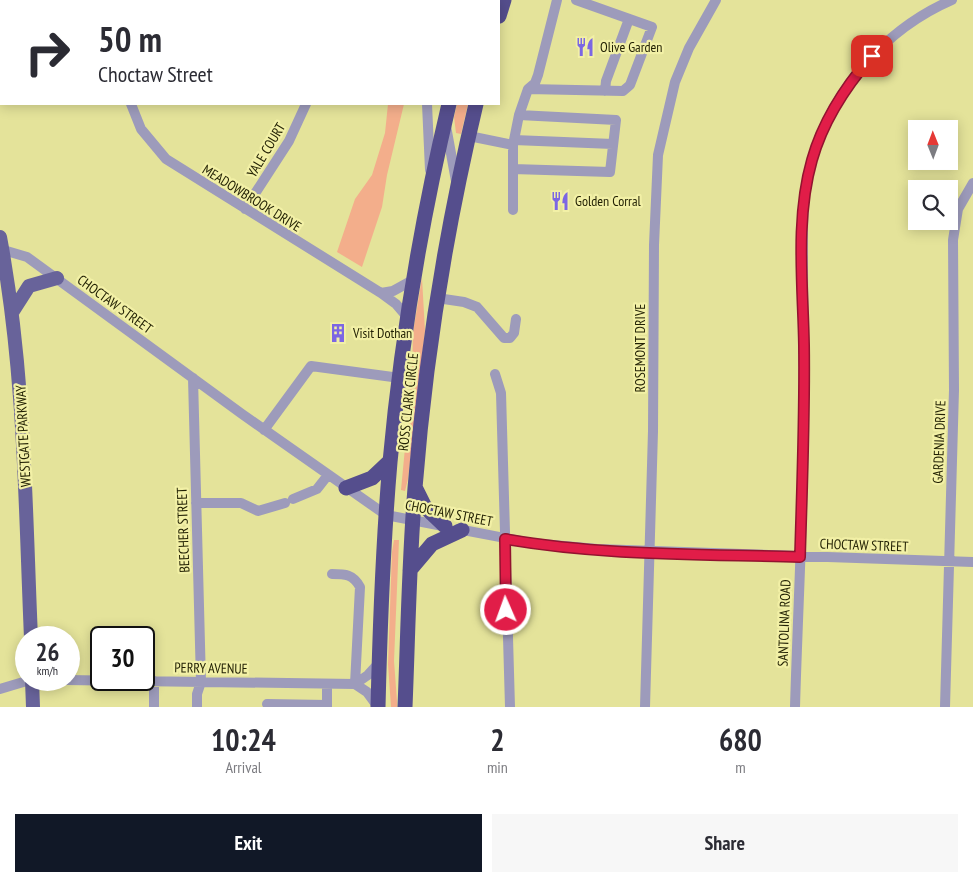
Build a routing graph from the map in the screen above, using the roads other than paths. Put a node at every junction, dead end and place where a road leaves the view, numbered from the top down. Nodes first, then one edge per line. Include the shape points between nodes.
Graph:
1 (504, 0) edge
2 (557, 0) edge
3 (576, 0) edge
4 (716, 0) edge
5 (952, 0) edge
6 (500, 13) edge
7 (629, 19) junction
8 (528, 89) junction
9 (605, 91) junction
10 (131, 105) edge
11 (306, 105) edge
12 (428, 105) edge
13 (443, 105) edge
14 (449, 105) edge
15 (476, 105) edge
16 (519, 115) junction
17 (445, 121) junction
18 (469, 136) junction
19 (514, 142) junction
20 (613, 144) junction
21 (513, 169) junction
22 (973, 183) edge
23 (430, 189) junction
24 (457, 189) junction
25 (245, 209) junction
26 (513, 210) dead end
27 (1, 247) edge
28 (57, 278) junction
29 (413, 280) junction
30 (382, 293) junction
31 (437, 298) junction
32 (13, 311) junction
33 (408, 318) junction
34 (516, 319) dead end
35 (495, 374) dead end
36 (193, 378) junction
37 (400, 378) junction
38 (264, 430) junction
39 (390, 461) junction
40 (328, 475) junction
41 (415, 487) junction
42 (346, 488) junction
43 (196, 503) junction
44 (386, 515) junction
45 (413, 520) junction
46 (445, 526) junction
47 (462, 530) junction
48 (505, 539) junction
49 (650, 552) junction
50 (800, 557) junction
51 (949, 561) junction
52 (973, 562) edge
53 (410, 570) junction
54 (332, 574) dead end
55 (31, 626) edge
56 (379, 663) junction
57 (155, 681) edge
58 (201, 682) junction
59 (268, 683) junction
60 (327, 684) junction
61 (355, 684) junction
62 (15, 685) edge
63 (0, 689) edge
64 (32, 691) edge
65 (154, 691) edge
66 (267, 705) edge
67 (327, 706) edge
68 (33, 707) edge
69 (154, 707) edge
70 (197, 707) edge
71 (378, 707) edge
72 (405, 707) edge
73 (510, 707) edge
74 (645, 707) edge
75 (795, 707) edge
76 (945, 707) edge

1 - 6 highway
2 - 8 street via 538,75
3 - 7 street
4 - 49 street, ROSEMONT DRIVE via 689,48 675,82 658,156
5 - 50 street, SANTOLINA ROAD via 905,27 872,56 836,104 806,180 802,220 804,400
7 - 9 street via 606,80
7 - 9 street via 652,27 630,86 623,91
8 - 9 street
8 - 16 street
10 - 25 street, MEADOWBROOK DRIVE via 141,129 166,159
11 - 25 street, YALE COURT via 289,141
12 - 23 street
13 - 17 street
14 - 17 highway, ROSS CLARK CIRCLE
15 - 18 highway, ROSS CLARK CIRCLE
16 - 19 street
16 - 20 street via 616,120
17 - 23 highway, ROSS CLARK CIRCLE
17 - 24 street
18 - 19 street
18 - 24 highway, ROSS CLARK CIRCLE
19 - 20 street
19 - 21 street
20 - 21 street via 610,172
21 - 26 street
22 - 51 street, GARDENIA DRIVE via 958,209 953,240 954,390
23 - 29 highway, ROSS CLARK CIRCLE
24 - 31 highway, ROSS CLARK CIRCLE
25 - 30 street, MEADOWBROOK DRIVE
27 - 28 street, CHOCTAW STREET via 27,257
27 - 32 main road, WESTGATE PARKWAY
28 - 32 main road via 29,286
28 - 36 street, CHOCTAW STREET
29 - 30 street
29 - 33 highway, ROSS CLARK CIRCLE
30 - 33 street, MEADOWBROOK DRIVE
31 - 34 street via 477,307 504,338 513,335
31 - 41 highway, ROSS CLARK CIRCLE
32 - 55 main road, WESTGATE PARKWAY via 24,430
33 - 37 highway, ROSS CLARK CIRCLE
35 - 48 street via 501,394
36 - 38 street, CHOCTAW STREET
36 - 43 street, BEECHER STREET
37 - 38 street via 312,366
37 - 39 highway, ROSS CLARK CIRCLE
38 - 40 street, CHOCTAW STREET
39 - 42 highway via 372,478
39 - 44 highway, ROSS CLARK CIRCLE
40 - 42 street, CHOCTAW STREET
40 - 43 street via 318,489 258,511 241,503
41 - 45 highway, ROSS CLARK CIRCLE
41 - 46 highway via 425,508
42 - 44 street, CHOCTAW STREET
43 - 58 street, BEECHER STREET
44 - 45 street, CHOCTAW STREET
44 - 56 highway, ROSS CLARK CIRCLE
45 - 46 street, CHOCTAW STREET
45 - 53 highway, ROSS CLARK CIRCLE
46 - 47 street, CHOCTAW STREET
47 - 48 street, CHOCTAW STREET
47 - 53 highway via 432,544
48 - 49 street, CHOCTAW STREET via 562,547
48 - 73 street
49 - 50 street, CHOCTAW STREET
49 - 74 street, ROSEMONT DRIVE
50 - 51 street, CHOCTAW STREET
50 - 75 street, SANTOLINA ROAD
51 - 52 street, CHOCTAW STREET
51 - 76 street, GARDENIA DRIVE
53 - 72 highway, ROSS CLARK CIRCLE
54 - 61 street via 347,574 355,578 360,587
56 - 61 street
56 - 71 highway, ROSS CLARK CIRCLE
57 - 58 street, PERRY AVENUE
58 - 59 street, PERRY AVENUE
58 - 70 street, BEECHER STREET
59 - 60 street, PERRY AVENUE
59 - 66 street
60 - 61 street, PERRY AVENUE
60 - 67 street
61 - 71 street via 367,692
62 - 63 street
64 - 68 main road
65 - 69 street
66 - 67 street

